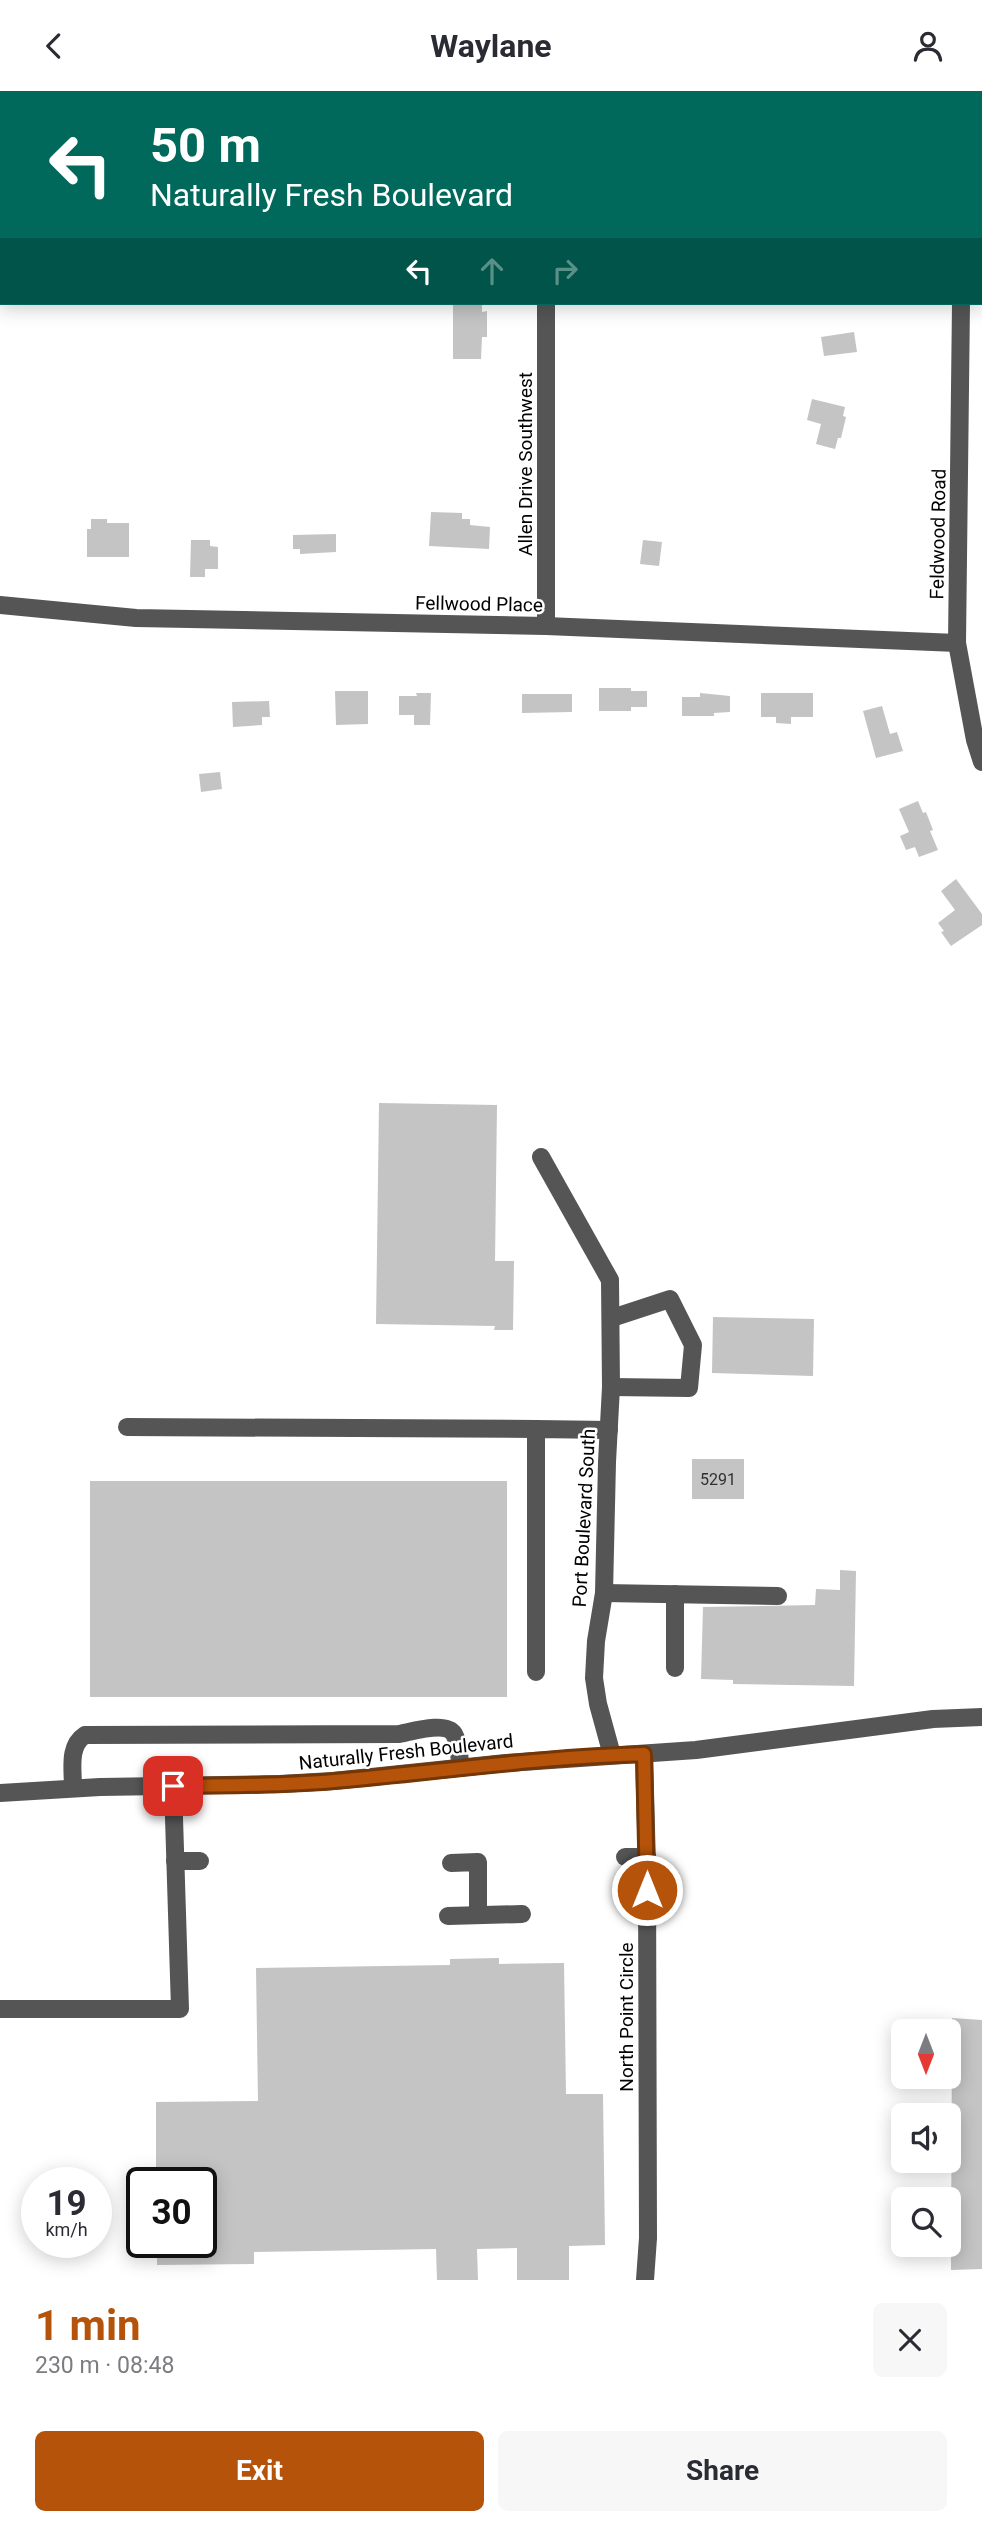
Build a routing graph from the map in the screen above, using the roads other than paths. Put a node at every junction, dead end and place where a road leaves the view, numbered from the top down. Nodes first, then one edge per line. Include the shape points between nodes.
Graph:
1 (546, 305) edge
2 (961, 305) edge
3 (0, 605) edge
4 (547, 626) junction
5 (957, 642) junction
6 (982, 762) edge
7 (541, 1157) dead end
8 (612, 1318) junction
9 (611, 1387) junction
10 (127, 1427) dead end
11 (536, 1429) junction
12 (609, 1430) junction
13 (604, 1593) junction
14 (676, 1594) junction
15 (778, 1595) dead end
16 (674, 1668) dead end
17 (536, 1672) dead end
18 (982, 1717) edge
19 (644, 1754) junction
20 (612, 1755) junction
21 (461, 1767) junction
22 (173, 1786) junction
23 (73, 1788) junction
24 (0, 1793) edge
25 (625, 1857) dead end
26 (647, 1857) junction
27 (175, 1861) junction
28 (200, 1861) dead end
29 (451, 1863) dead end
30 (522, 1914) dead end
31 (478, 1915) junction
32 (448, 1916) dead end
33 (0, 2009) edge
34 (645, 2280) edge

1 - 4 street, Allen Drive Southwest
2 - 5 street, Feldwood Road
3 - 4 street, Fellwood Place via 136,618
4 - 5 street, Fellwood Place
5 - 6 street, Feldwood Road
7 - 8 street, Port Boulevard South via 610,1280
8 - 9 street, Port Boulevard South
8 - 9 street via 670,1299 693,1345 689,1388
9 - 12 street, Port Boulevard South
10 - 11 street
11 - 12 street
11 - 17 street
12 - 13 street, Port Boulevard South
13 - 14 street
13 - 20 street, Port Boulevard South via 594,1678
14 - 15 street
14 - 16 street
18 - 19 street, Naturally Fresh Boulevard
19 - 20 street, Naturally Fresh Boulevard
19 - 26 street, North Point Circle
20 - 21 street, Naturally Fresh Boulevard
21 - 22 street, Naturally Fresh Boulevard via 333,1781
21 - 23 street via 454,1734 446,1728 399,1734 85,1735 77,1740 73,1754
22 - 23 street, Naturally Fresh Boulevard
22 - 27 street
23 - 24 street, Naturally Fresh Boulevard
25 - 26 street
26 - 34 street, North Point Circle via 638,1914 648,2238
27 - 28 street
27 - 33 street via 180,2009
29 - 31 street via 478,1862
30 - 31 street
31 - 32 street

